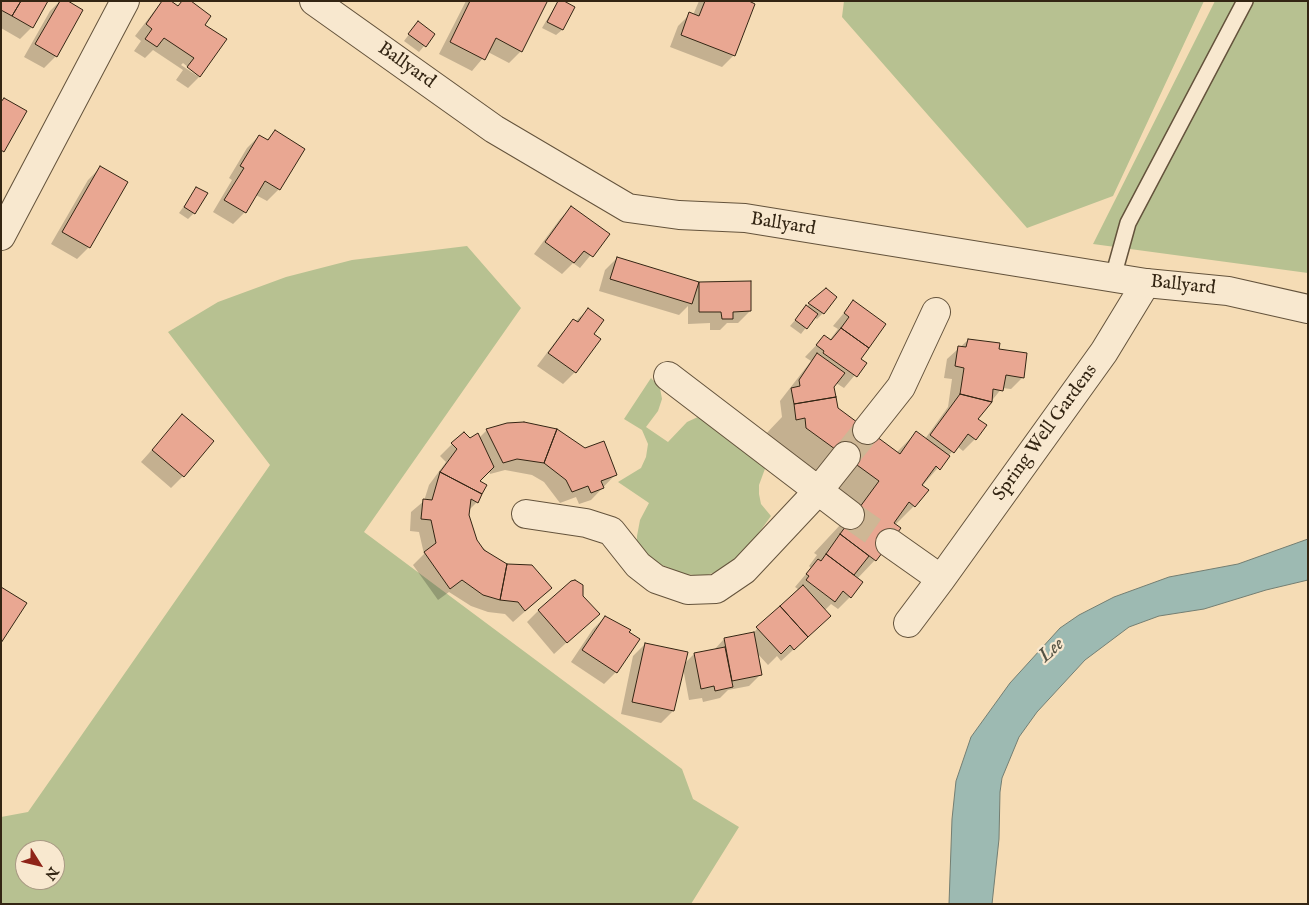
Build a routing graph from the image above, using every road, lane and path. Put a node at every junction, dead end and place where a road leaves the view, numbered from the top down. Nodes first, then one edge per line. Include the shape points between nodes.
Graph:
1 (125, 1) edge
2 (314, 1) edge
3 (1245, 1) edge
4 (1, 236) edge
5 (1113, 277) junction
6 (1146, 282) junction
7 (1308, 309) edge
8 (936, 312) dead end
9 (668, 376) dead end
10 (867, 430) tunnel mouth
11 (846, 456) tunnel mouth
12 (819, 490) junction
13 (526, 514) dead end
14 (850, 515) tunnel mouth
15 (890, 543) tunnel mouth
16 (941, 580) junction
17 (908, 623) dead end

1 - 4 street
2 - 5 street, Ballyard via 494,129 628,208 679,215 745,218
3 - 5 lane via 1128,223
5 - 6 street, Ballyard
6 - 7 street, Ballyard via 1228,291
6 - 16 street, Spring Well Gardens via 1104,352
8 - 10 street via 901,387
9 - 12 street
11 - 12 street
12 - 13 street via 744,570 716,589 688,590 656,579 638,565 611,531 586,523
12 - 14 street
15 - 16 street
16 - 17 street, Spring Well Gardens

